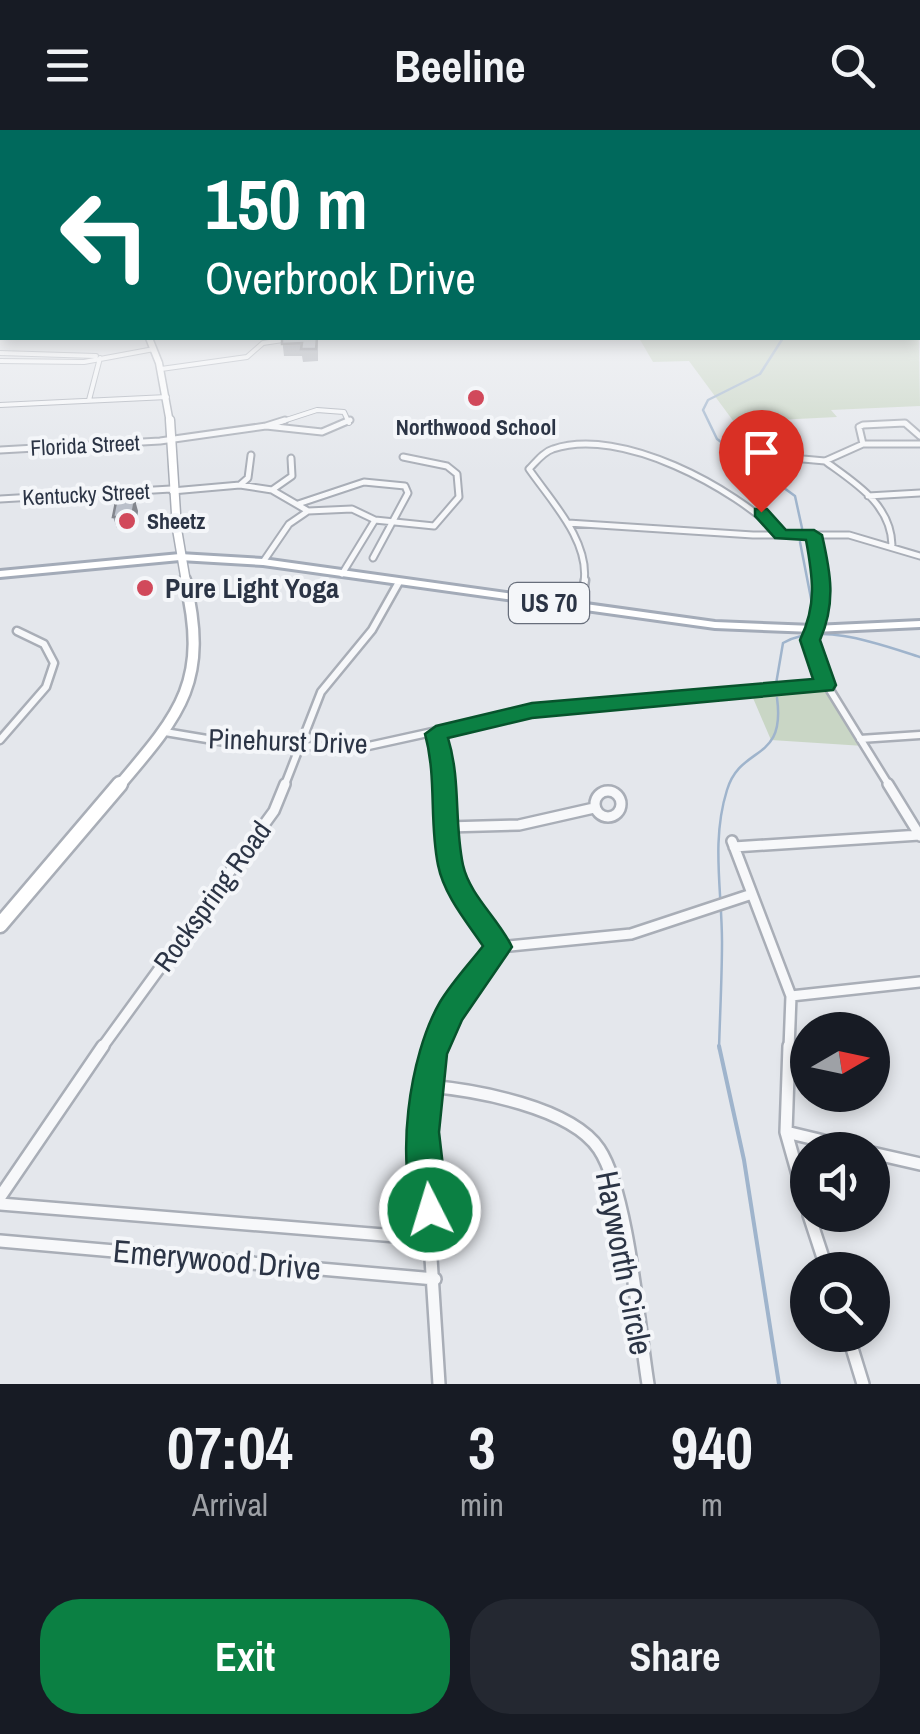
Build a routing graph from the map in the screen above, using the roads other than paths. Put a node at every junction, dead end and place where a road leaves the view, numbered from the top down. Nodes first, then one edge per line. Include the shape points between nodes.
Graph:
1 (50, 356) edge
2 (113, 356) edge
3 (156, 356) edge
4 (249, 356) edge
5 (100, 358) junction
6 (0, 362) edge
7 (161, 370) junction
8 (167, 396) junction
9 (89, 400) junction
10 (0, 404) edge
11 (266, 426) junction
12 (752, 431) dead end
13 (920, 436) edge
14 (169, 439) junction
15 (863, 444) junction
16 (920, 444) edge
17 (0, 450) edge
18 (251, 455) dead end
19 (403, 457) dead end
20 (291, 458) dead end
21 (825, 461) junction
22 (240, 485) junction
23 (171, 490) junction
24 (272, 490) junction
25 (920, 493) edge
26 (868, 496) junction
27 (0, 499) edge
28 (298, 504) junction
29 (308, 511) junction
30 (376, 520) junction
31 (392, 522) junction
32 (568, 524) junction
33 (781, 535) junction
34 (814, 535) junction
35 (892, 545) junction
36 (180, 556) junction
37 (920, 556) edge
38 (373, 558) dead end
39 (264, 562) junction
40 (0, 574) edge
41 (342, 574) junction
42 (398, 582) junction
43 (581, 607) junction
44 (920, 624) edge
45 (814, 629) junction
46 (18, 631) dead end
47 (826, 685) junction
48 (165, 732) junction
49 (436, 734) junction
50 (920, 735) edge
51 (860, 739) junction
52 (0, 740) edge
53 (300, 746) junction
54 (594, 808) dead end
55 (448, 828) junction
56 (920, 835) edge
57 (752, 894) junction
58 (0, 925) edge
59 (498, 947) junction
60 (920, 982) edge
61 (791, 996) junction
62 (428, 1086) junction
63 (786, 1132) junction
64 (790, 1133) edge
65 (790, 1147) edge
66 (890, 1157) edge
67 (920, 1164) edge
68 (0, 1201) edge
69 (432, 1239) junction
70 (0, 1240) edge
71 (435, 1279) junction
72 (853, 1352) edge
73 (439, 1384) edge
74 (648, 1384) edge
75 (863, 1384) edge

1 - 5 street
2 - 5 street
3 - 7 street
4 - 7 street
5 - 6 street
5 - 9 street
7 - 8 street
8 - 9 street
8 - 14 street
9 - 10 street
11 - 11 street via 322,431 351,420 326,410
11 - 14 street, Florida Street
12 - 21 street via 769,448
13 - 15 street via 902,423 864,425 858,427
14 - 17 street, Florida Street
14 - 23 street
15 - 16 street
15 - 21 street
18 - 22 street via 248,478
19 - 31 street via 447,466 457,474 459,497 434,526
20 - 24 street via 292,476
21 - 26 street
22 - 23 street, Kentucky Street
22 - 24 street, Kentucky Street
23 - 27 street, Kentucky Street
23 - 36 street
24 - 28 street, Kentucky Street
25 - 26 street
26 - 35 street via 894,529
28 - 29 street, Kentucky Street
28 - 31 street via 348,486 392,482 408,493
29 - 30 street via 352,509
29 - 39 street via 290,524
30 - 31 street
30 - 41 street
31 - 38 street
32 - 33 street
32 - 33 street via 530,464 559,448 593,443 717,487 761,512
32 - 43 street via 586,569
33 - 34 street
34 - 35 street
34 - 45 street via 824,585
35 - 37 street
36 - 39 main road, US 70
36 - 40 main road, US 70
36 - 48 street via 193,609 195,662
39 - 41 main road, US 70
41 - 42 main road, US 70
42 - 43 main road, US 70
42 - 53 street, Rockspring Road via 372,630 320,692
43 - 45 main road, US 70
44 - 45 main road, US 70
45 - 47 street via 813,655
46 - 52 street via 44,644 54,663 46,686
47 - 49 street, Pinehurst Drive via 532,710
47 - 51 street
48 - 53 street, Pinehurst Drive via 242,746
48 - 58 street
49 - 53 street, Pinehurst Drive via 364,747
49 - 55 street via 446,768
50 - 51 street
51 - 56 street
53 - 68 street, Rockspring Road via 262,829 29,1149
54 - 55 street via 519,824
55 - 59 street via 456,883
56 - 57 street via 733,844
57 - 59 street via 631,934
57 - 61 street
59 - 62 street via 450,1011 432,1054
60 - 61 street
61 - 63 street
62 - 69 street via 423,1132
62 - 74 street, Hayworth Circle via 527,1108 576,1128 599,1149 611,1182
63 - 64 street
63 - 65 street
66 - 67 street
68 - 69 street, Emerywood Drive
69 - 71 street
70 - 71 street, Emerywood Drive
71 - 73 street
72 - 75 street

